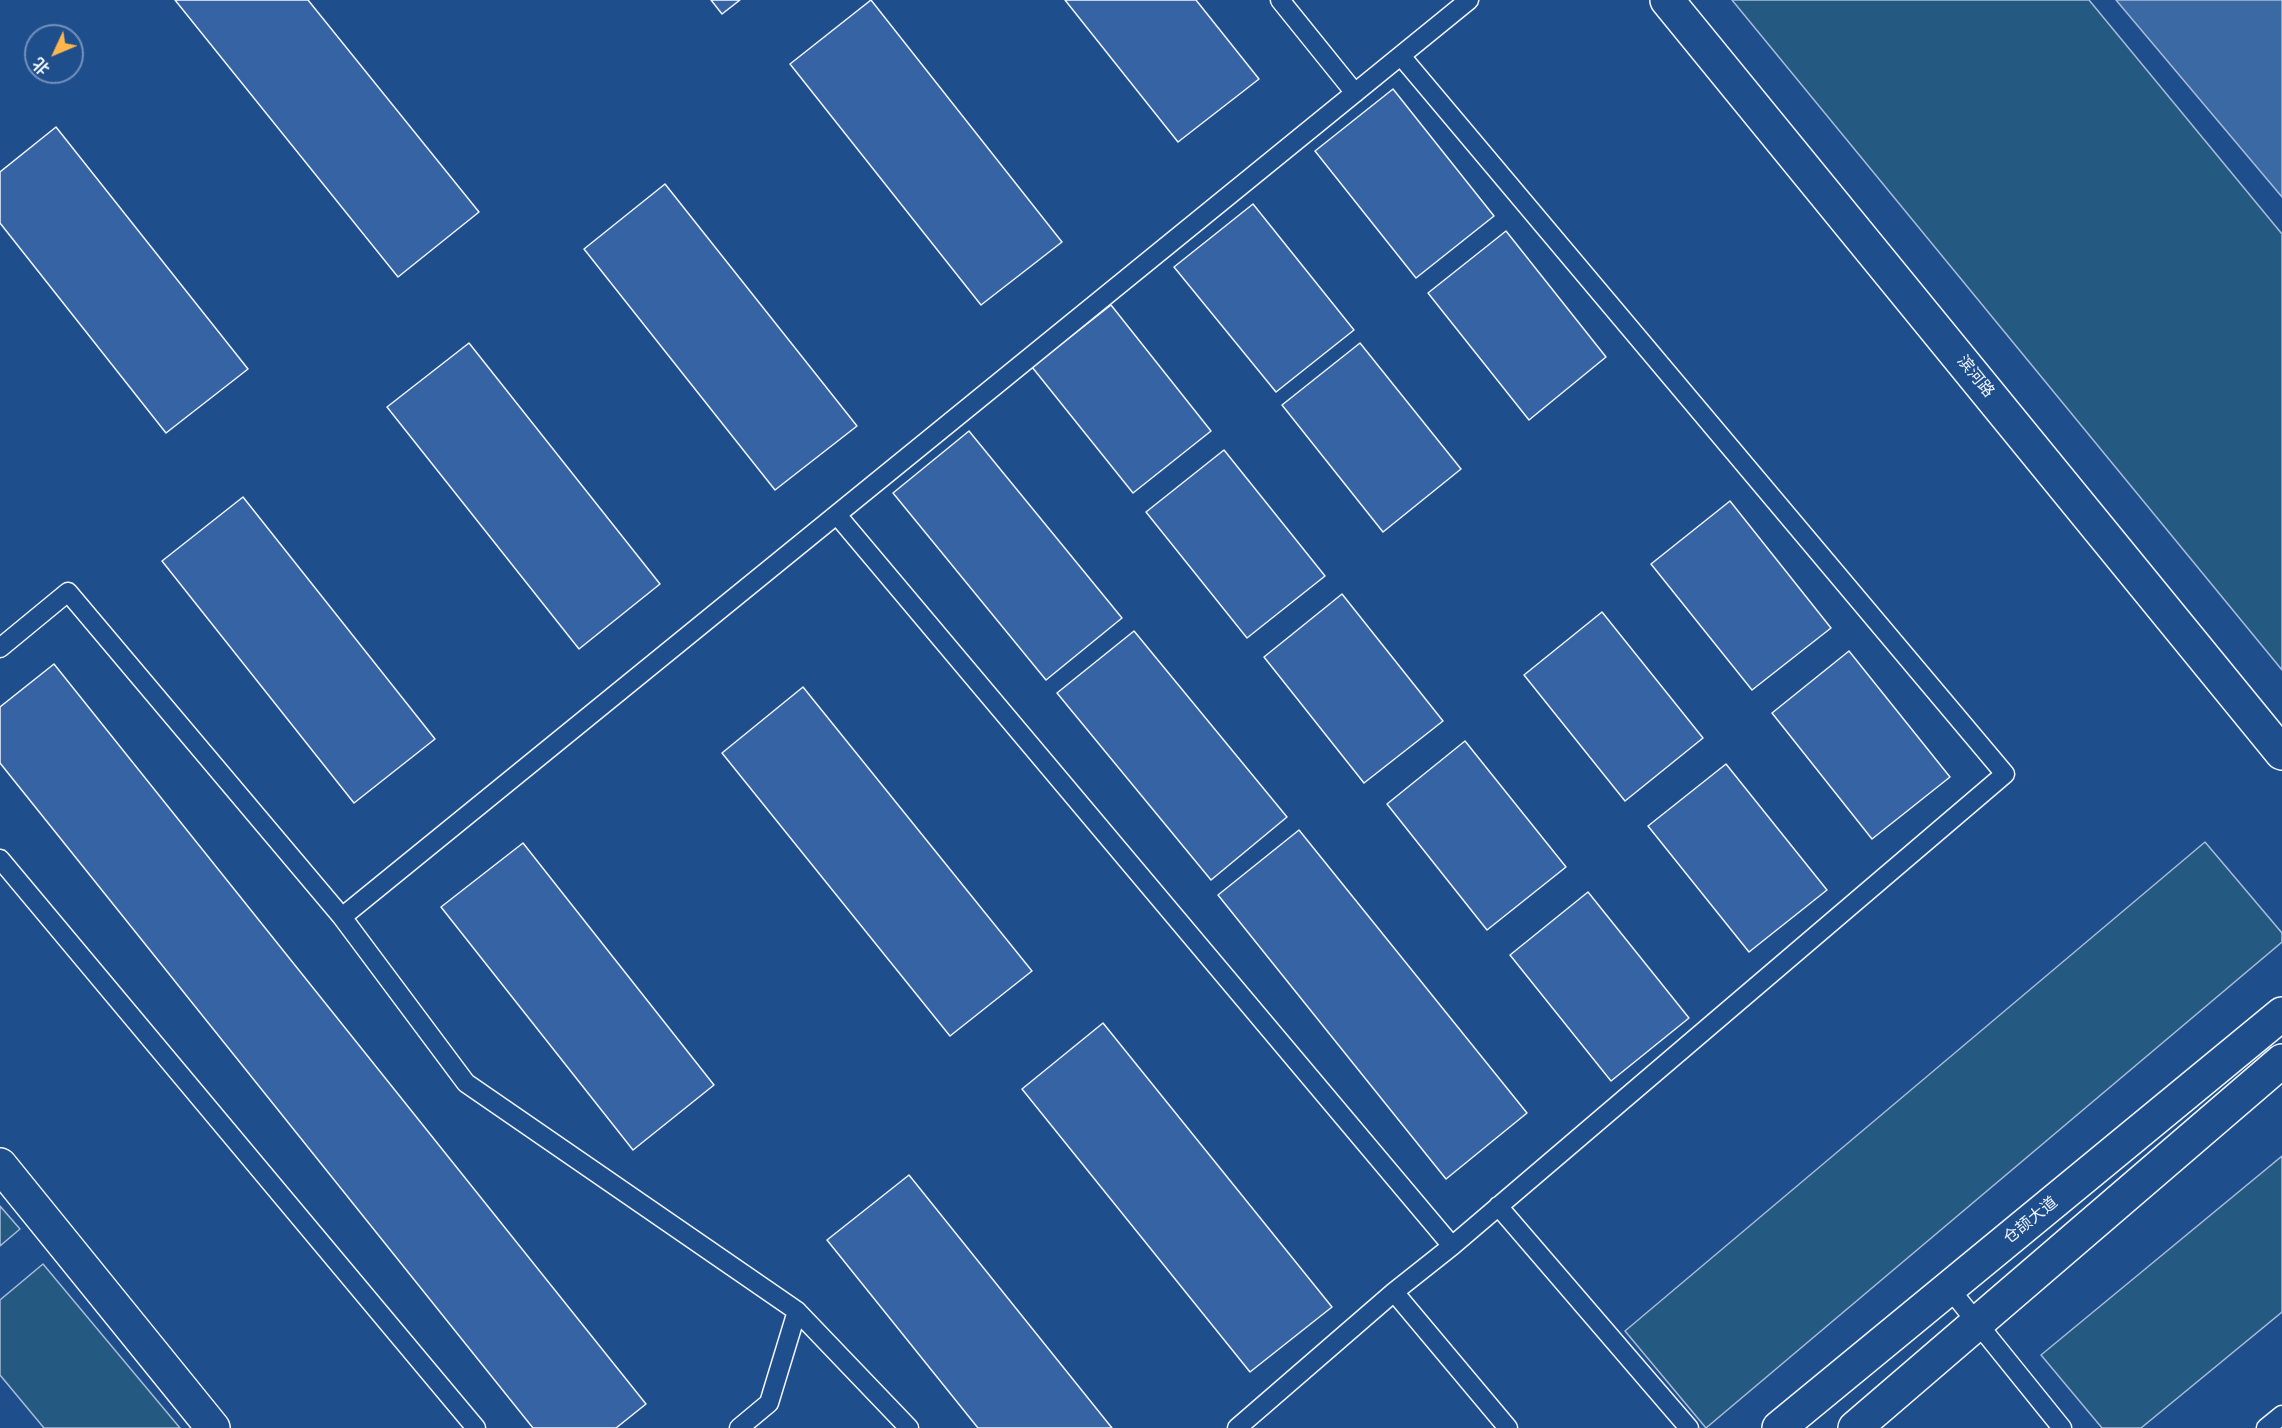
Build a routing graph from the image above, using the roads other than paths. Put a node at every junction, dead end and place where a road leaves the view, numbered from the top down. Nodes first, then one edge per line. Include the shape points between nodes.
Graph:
1 (1280, 0) edge
2 (1469, 0) edge
3 (1667, 0) edge
4 (1401, 56) junction
5 (1356, 93) junction
6 (837, 515) junction
7 (0, 648) edge
8 (2282, 753) edge
9 (0, 859) edge
10 (342, 917) junction
11 (2282, 1014) edge
12 (2282, 1061) edge
13 (0, 1165) edge
14 (1498, 1206) junction
15 (1452, 1246) junction
16 (1949, 1288) junction
17 (1394, 1292) junction
18 (797, 1311) junction
19 (1977, 1323) junction
20 (2282, 1415) edge
21 (213, 1428) edge
22 (476, 1428) edge
23 (739, 1428) edge
24 (909, 1428) edge
25 (1237, 1428) edge
26 (1508, 1428) edge
27 (1689, 1428) edge
28 (1779, 1428) edge
29 (1855, 1428) edge
30 (2062, 1428) edge
31 (2266, 1428) edge

1 - 5 lane
2 - 4 lane
3 - 8 main road, 滨河路
4 - 5 lane
4 - 14 lane via 2005,774
5 - 6 lane
6 - 10 lane
6 - 15 lane
7 - 10 lane via 68,592
9 - 22 lane
10 - 18 lane via 466,1083
11 - 16 main road, 仓颉大道
12 - 19 main road
13 - 21 main road
14 - 15 lane
14 - 27 lane
15 - 17 lane
16 - 19 lane
16 - 28 main road, 仓颉大道
17 - 25 lane
17 - 26 lane
18 - 23 lane via 770,1403
18 - 24 lane
19 - 29 main road
19 - 30 lane
20 - 31 lane

